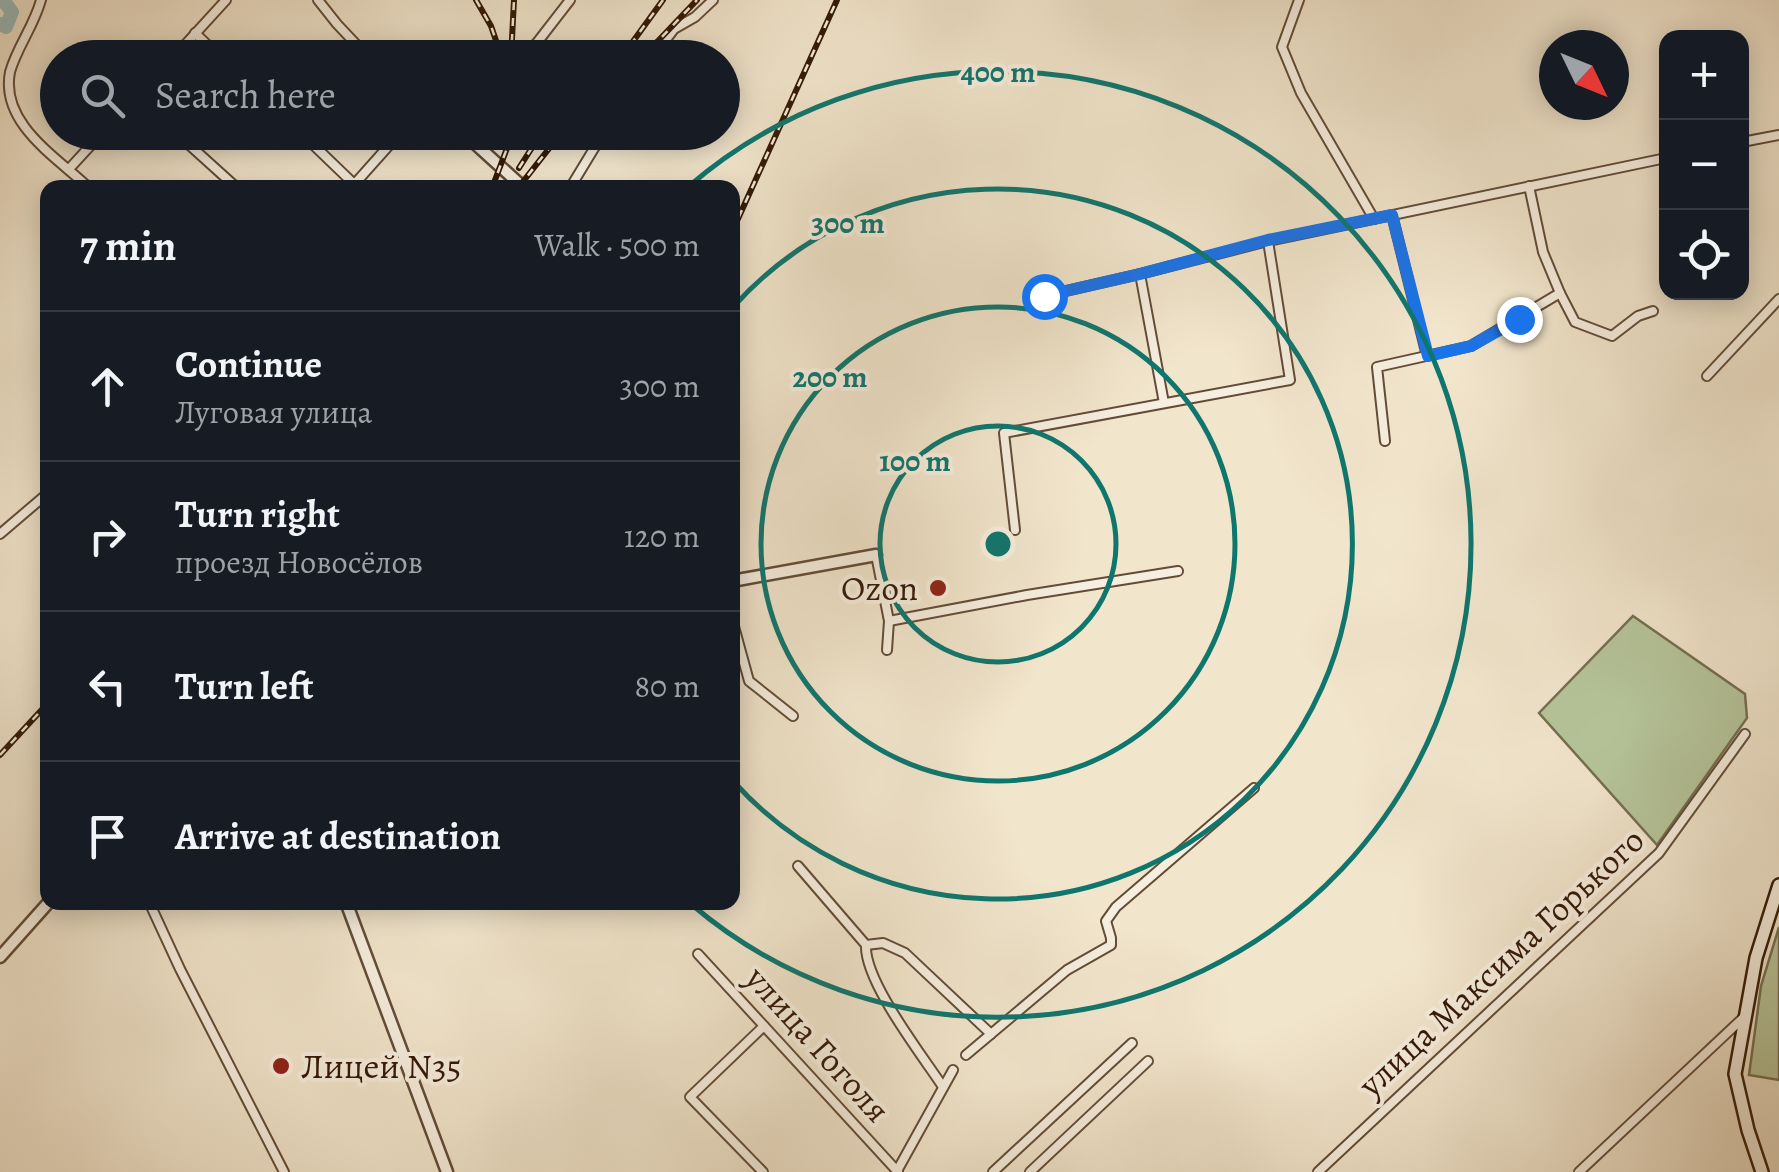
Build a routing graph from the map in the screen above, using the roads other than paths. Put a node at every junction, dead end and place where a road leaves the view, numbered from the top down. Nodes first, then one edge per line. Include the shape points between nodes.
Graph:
1 (41, 0) edge
2 (226, 0) edge
3 (318, 0) edge
4 (570, 0) edge
5 (714, 0) edge
6 (1299, 0) edge
7 (195, 33) junction
8 (189, 40) edge
9 (202, 40) edge
10 (352, 40) edge
11 (539, 40) edge
12 (666, 40) edge
13 (1779, 134) edge
14 (1749, 140) edge
15 (40, 145) edge
16 (46, 150) edge
17 (87, 150) edge
18 (195, 150) edge
19 (317, 150) edge
20 (385, 150) edge
21 (486, 150) edge
22 (593, 150) edge
23 (1659, 159) edge
24 (70, 169) junction
25 (81, 180) edge
26 (229, 180) edge
27 (346, 180) edge
28 (357, 180) edge
29 (516, 180) edge
30 (575, 180) edge
31 (1530, 186) junction
32 (1392, 215) junction
33 (1374, 219) junction
34 (1268, 240) junction
35 (1140, 274) junction
36 (1560, 293) junction
37 (1044, 296) dead end
38 (1779, 299) edge
39 (1653, 311) dead end
40 (1428, 356) junction
41 (1707, 376) dead end
42 (1164, 403) junction
43 (1385, 441) dead end
44 (40, 500) edge
45 (1015, 530) dead end
46 (0, 534) edge
47 (876, 555) joint
48 (1178, 571) dead end
49 (740, 580) edge
50 (890, 621) junction
51 (740, 648) edge
52 (887, 650) dead end
53 (792, 716) dead end
54 (1746, 734) dead end
55 (1254, 788) dead end
56 (798, 866) dead end
57 (1779, 885) edge
58 (42, 910) edge
59 (153, 910) edge
60 (349, 910) edge
61 (866, 945) junction
62 (698, 954) dead end
63 (0, 957) edge
64 (1744, 1017) junction
65 (764, 1026) junction
66 (991, 1034) junction
67 (1132, 1043) dead end
68 (966, 1054) dead end
69 (1148, 1061) dead end
70 (953, 1070) dead end
71 (942, 1087) junction
72 (897, 1171) edge
73 (284, 1172) edge
74 (447, 1172) edge
75 (763, 1172) edge
76 (993, 1172) edge
77 (1030, 1172) edge
78 (1318, 1172) edge
79 (1578, 1172) edge
80 (1762, 1172) edge

1 - 15 street via 8,76 9,106
2 - 7 street
3 - 10 street
4 - 11 street
5 - 12 street
6 - 33 street via 1282,47
7 - 8 street
7 - 9 street
13 - 14 street
16 - 24 street
17 - 24 street
18 - 26 street
19 - 27 street
20 - 28 street
21 - 29 street
22 - 30 street
23 - 31 street
24 - 25 street
31 - 32 street
31 - 36 street via 1543,252
32 - 33 street
32 - 40 street
33 - 34 street
34 - 35 street
34 - 42 street via 1290,380
35 - 37 street
35 - 42 street
36 - 39 street via 1575,322 1612,336
36 - 40 street via 1471,346
38 - 41 street
40 - 43 street via 1376,366
42 - 45 street via 1004,433
44 - 46 street
47 - 49 street
47 - 50 street
48 - 50 street
50 - 52 street
51 - 53 street via 749,681
54 - 78 street, улица Максима Горького via 1660,854
55 - 66 street via 1116,906 1106,921 1111,946 1067,970
56 - 61 street
57 - 64 main road
58 - 63 street
59 - 73 street
60 - 74 street
61 - 66 street via 883,943 905,953
61 - 71 street via 884,996
62 - 65 street, улица Гоголя
64 - 79 street
64 - 80 main road via 1735,1074
65 - 72 street, улица Гоголя
65 - 75 street via 690,1097
66 - 68 street
67 - 76 street
69 - 77 street
70 - 71 street
71 - 72 street

